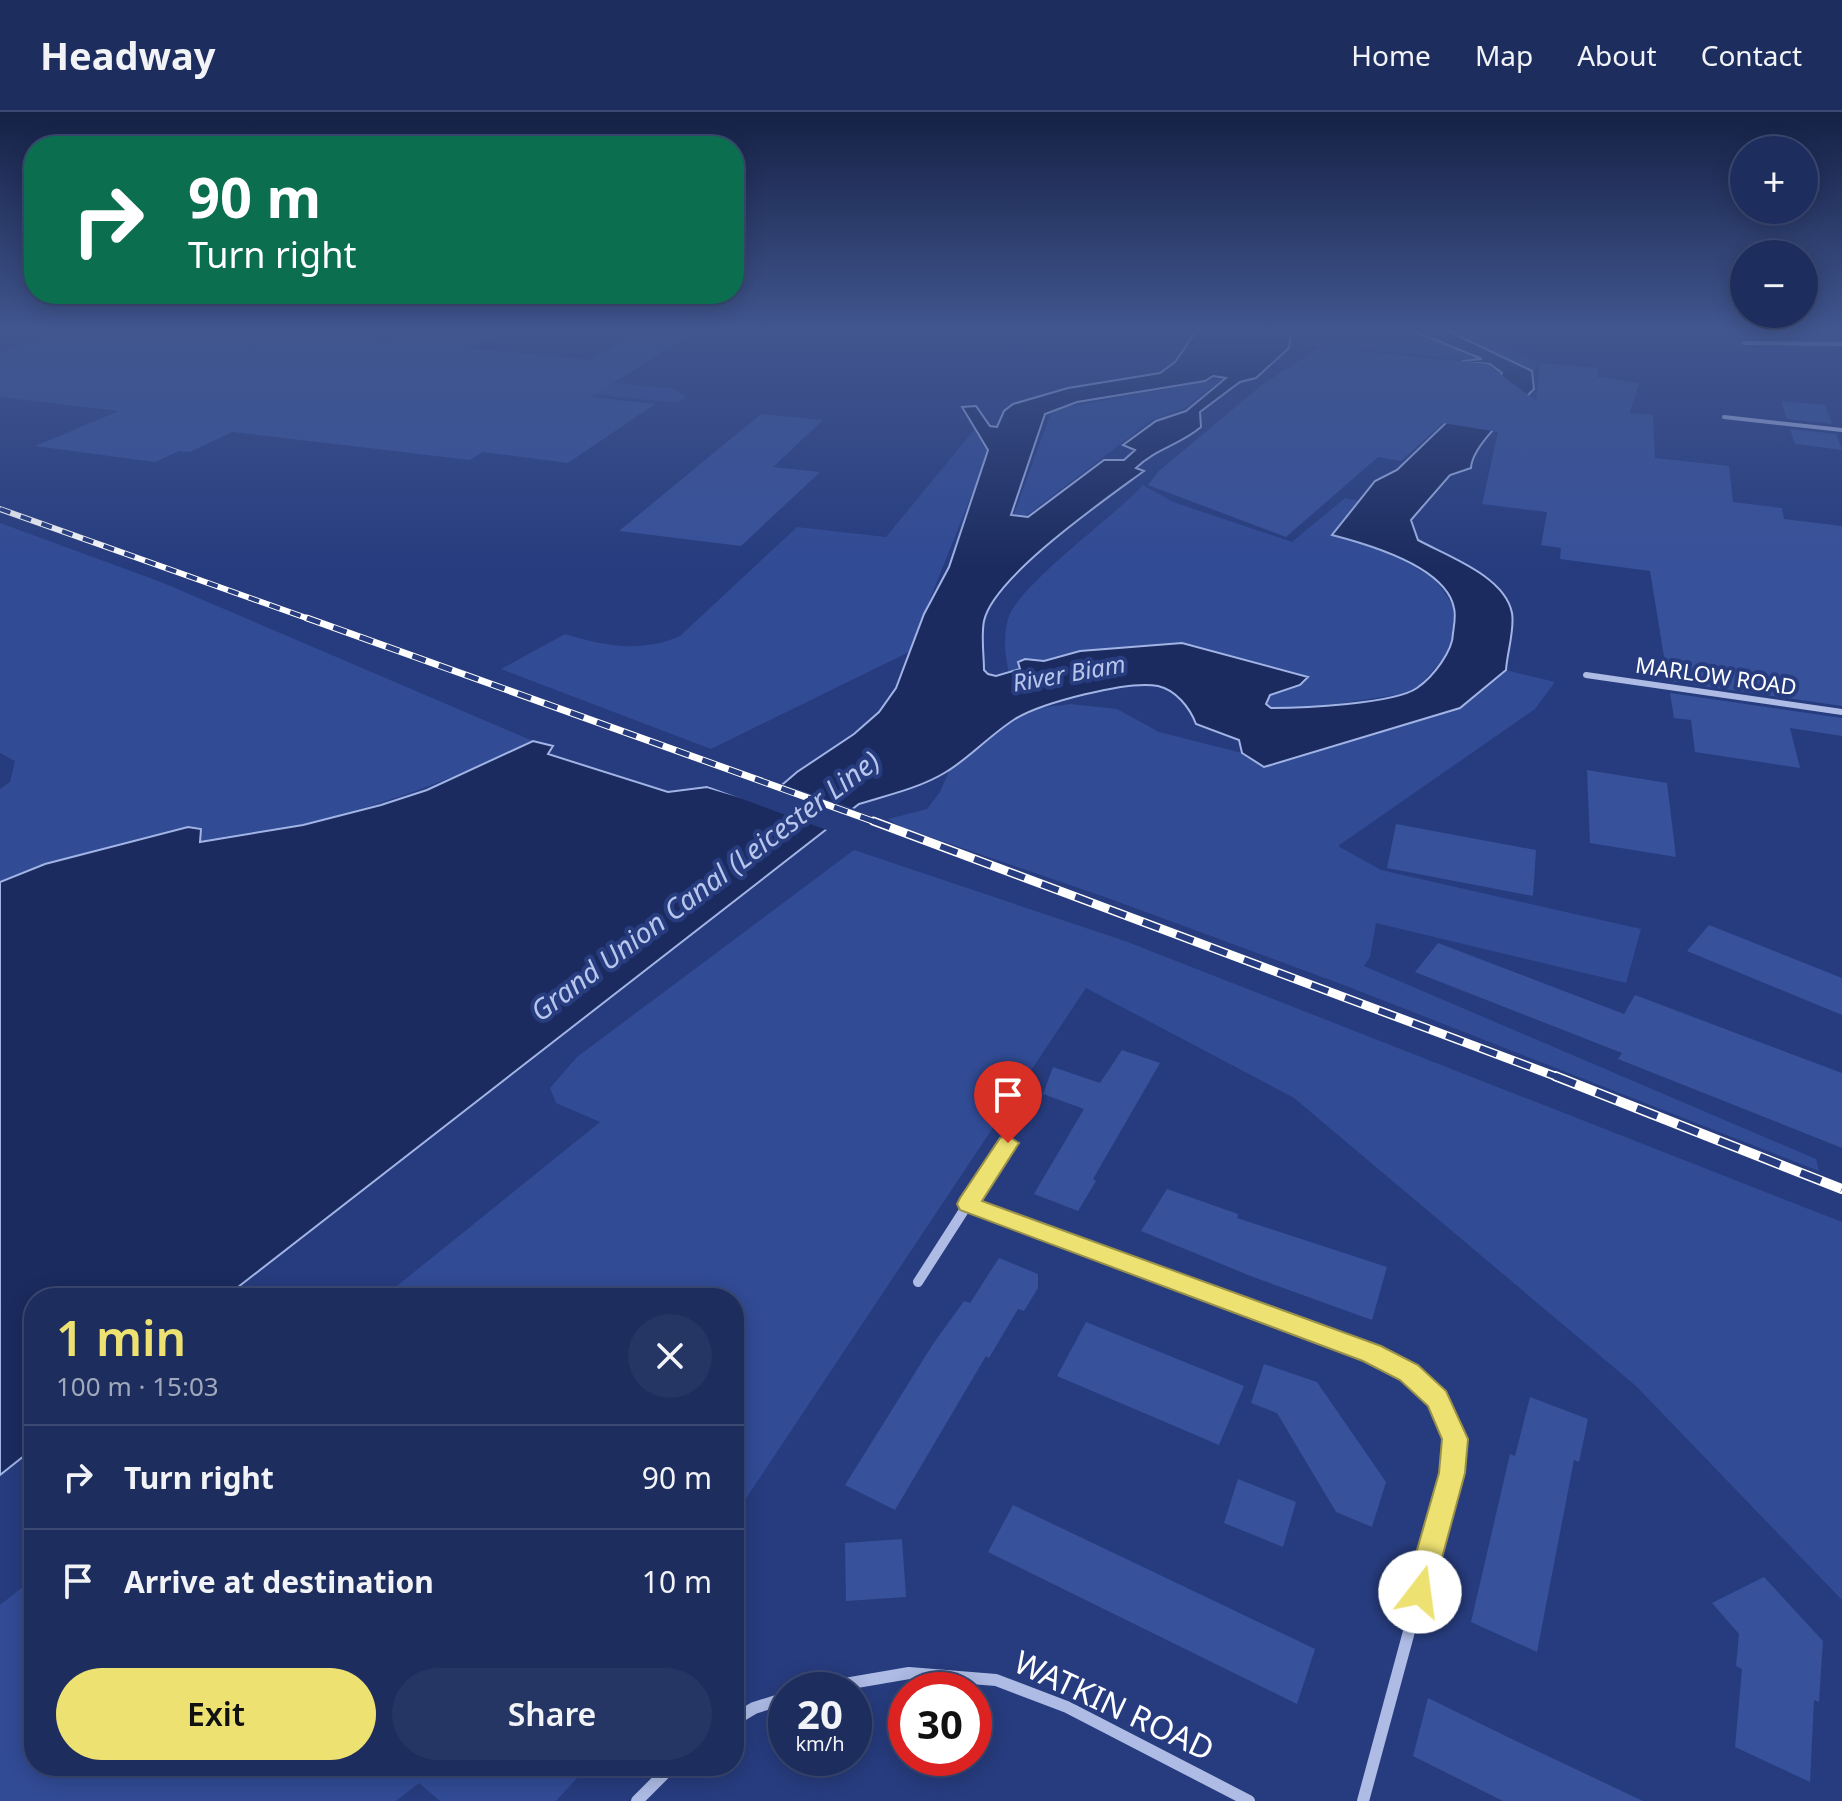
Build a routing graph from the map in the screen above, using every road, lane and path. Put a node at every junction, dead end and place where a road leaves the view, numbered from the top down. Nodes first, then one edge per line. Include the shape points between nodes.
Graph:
1 (1724, 417) dead end
2 (1842, 430) edge
3 (1586, 675) dead end
4 (1842, 712) edge
5 (1008, 1143) dead end
6 (968, 1204) junction
7 (918, 1282) dead end
8 (872, 1678) edge
9 (768, 1704) edge
10 (744, 1714) edge
11 (662, 1776) edge
12 (637, 1801) edge
13 (1249, 1801) edge
14 (1363, 1801) edge

1 - 2 street
3 - 4 street, MARLOW ROAD
5 - 6 street
6 - 7 street
6 - 14 street via 1372,1353 1409,1373 1437,1399 1455,1439 1452,1473
8 - 13 street, WATKIN ROAD via 909,1673 996,1680 1067,1707
9 - 10 street
11 - 12 street

